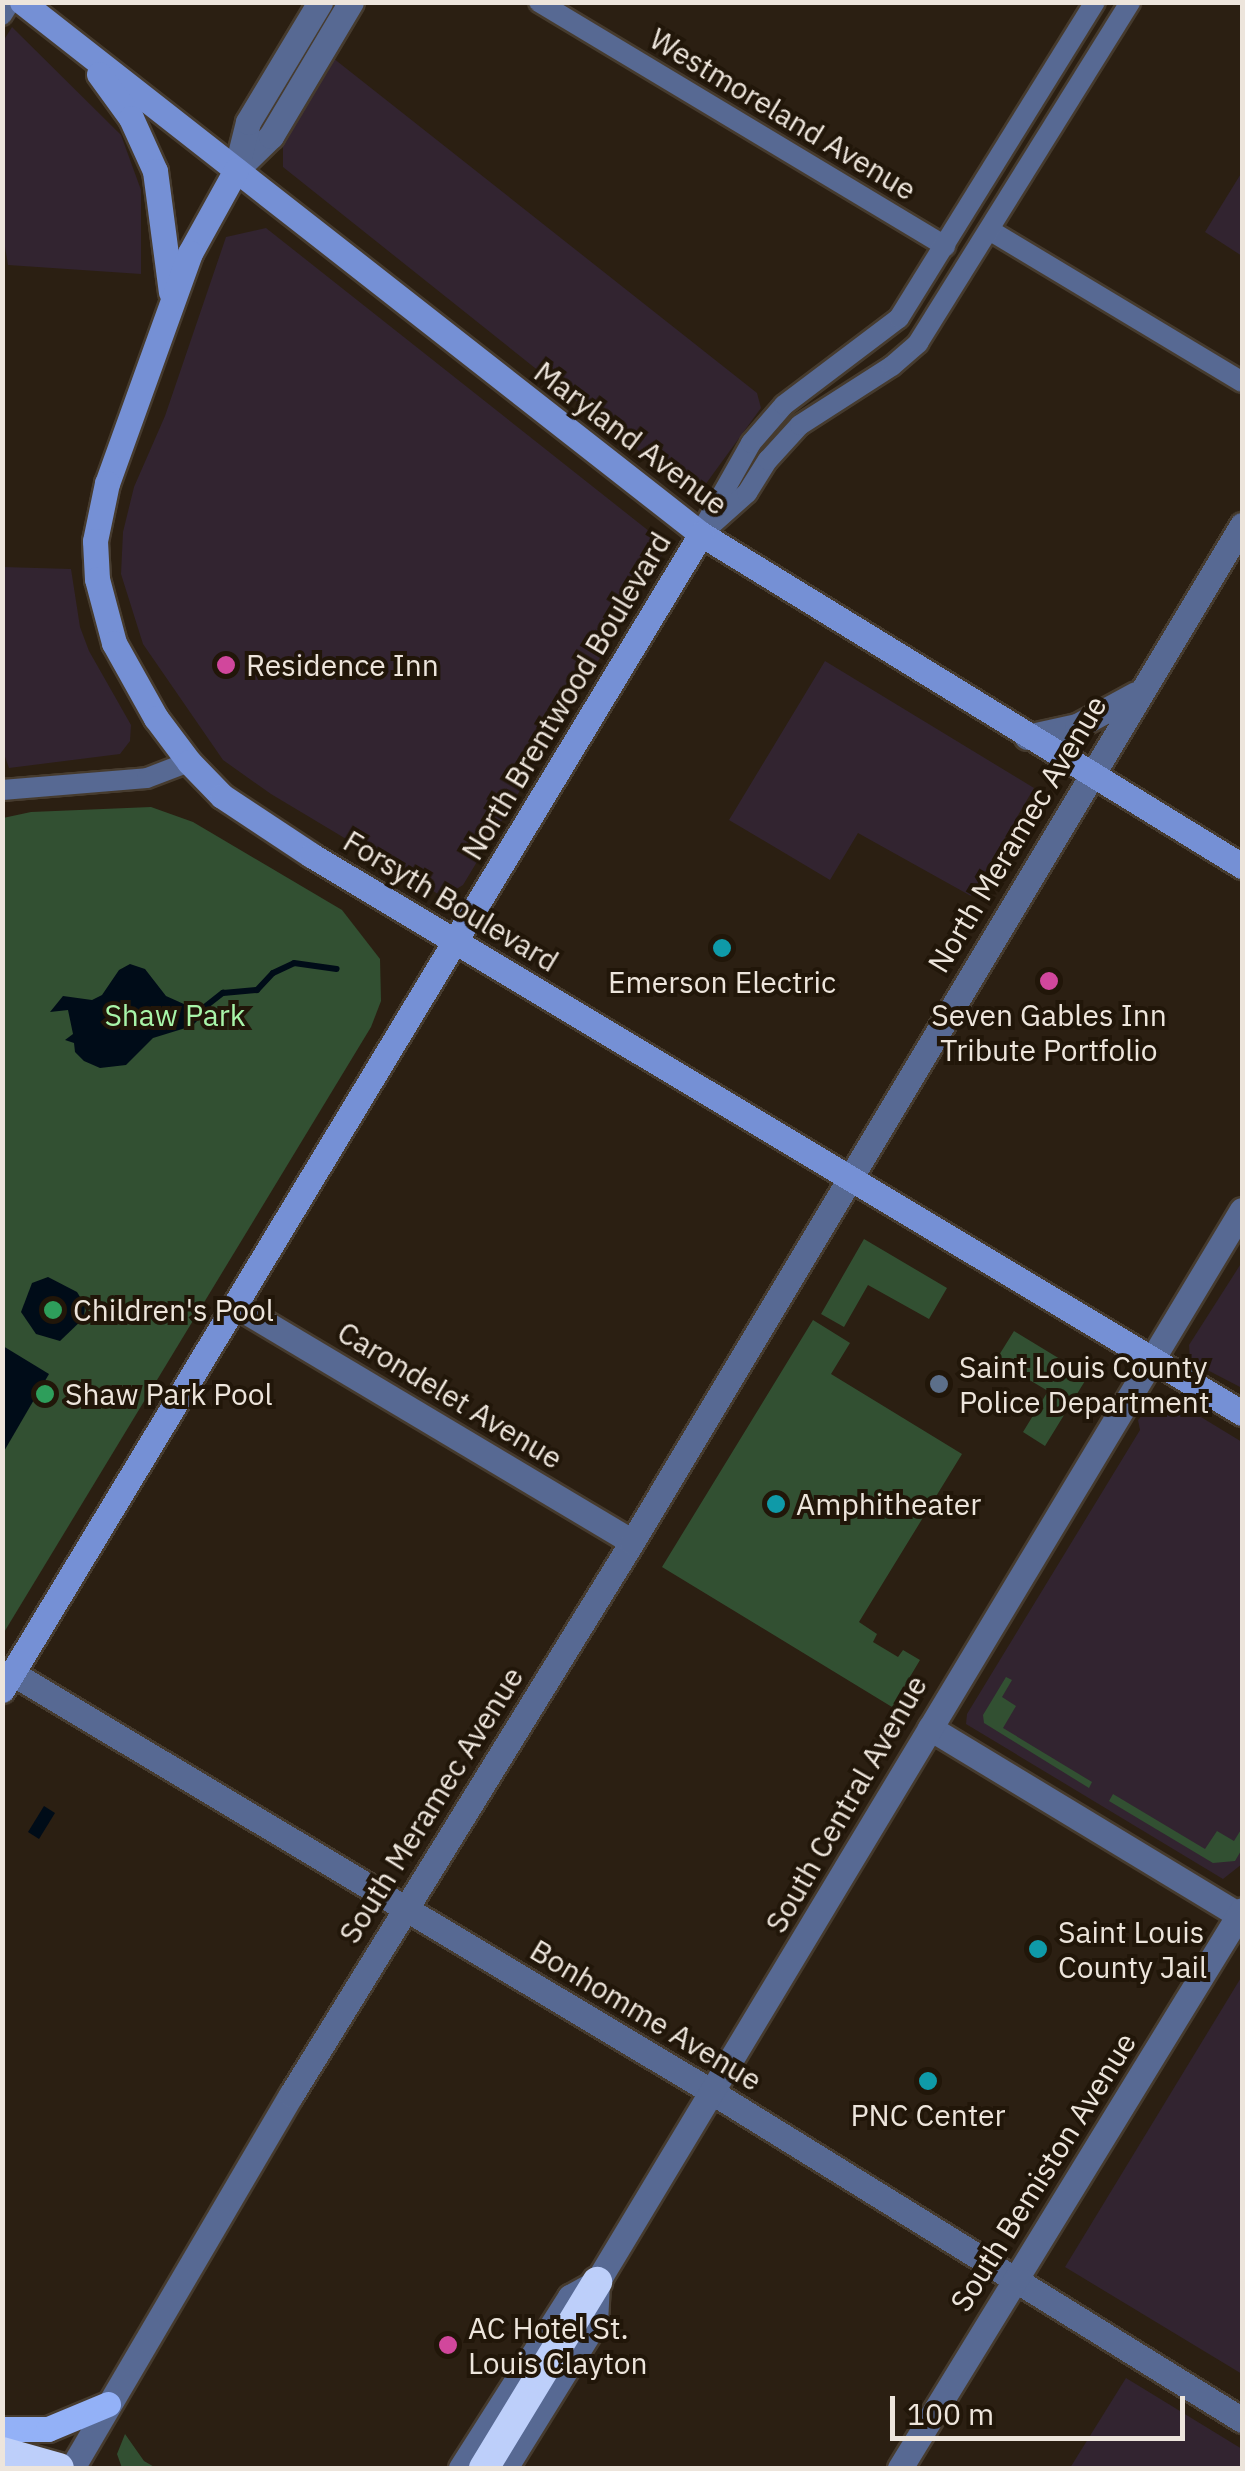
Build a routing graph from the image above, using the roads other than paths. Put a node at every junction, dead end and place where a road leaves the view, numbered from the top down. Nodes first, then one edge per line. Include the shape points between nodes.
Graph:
1 (10, 2) edge
2 (22, 2) edge
3 (320, 2) edge
4 (351, 2) edge
5 (539, 2) edge
6 (1130, 2) edge
7 (1089, 5) edge
8 (2, 16) edge
9 (78, 46) junction
10 (236, 170) junction
11 (991, 231) junction
12 (945, 246) junction
13 (171, 311) junction
14 (1242, 382) edge
15 (1242, 525) edge
16 (701, 534) junction
17 (1144, 688) junction
18 (1027, 737) junction
19 (188, 762) junction
20 (1091, 776) junction
21 (2, 790) edge
22 (1242, 866) edge
23 (455, 942) junction
24 (848, 1177) junction
25 (1242, 1210) edge
26 (236, 1305) junction
27 (1153, 1361) junction
28 (1242, 1413) edge
29 (632, 1542) junction
30 (8, 1682) edge
31 (930, 1728) junction
32 (404, 1907) junction
33 (1242, 1914) edge
34 (712, 2092) junction
35 (598, 2282) junction
36 (1013, 2282) junction
37 (108, 2404) junction
38 (1242, 2420) edge
39 (2, 2430) edge
40 (2, 2452) edge
41 (66, 2468) edge
42 (460, 2468) edge
43 (484, 2468) edge
44 (505, 2468) edge
45 (900, 2468) edge

1 - 8 street
2 - 9 main road, Maryland Avenue
3 - 10 street via 248,122
4 - 10 street via 271,136
5 - 12 street, Westmoreland Avenue
6 - 11 street, North Brentwood Boulevard
7 - 12 street, North Brentwood Boulevard
9 - 10 main road, Maryland Avenue
9 - 13 main road via 131,118 155,172
10 - 13 main road, Forsyth Boulevard via 190,252
10 - 16 main road, Maryland Avenue
11 - 14 street
11 - 16 street, North Brentwood Boulevard via 918,343 800,426 747,493
12 - 16 street, North Brentwood Boulevard via 891,326 784,404 726,480
13 - 19 main road, Forsyth Boulevard via 103,498 96,563 102,609 127,670
15 - 17 street, North Meramec Avenue
16 - 18 main road, Maryland Avenue
16 - 23 main road, North Brentwood Boulevard
17 - 18 street via 1077,726
17 - 20 street, North Meramec Avenue
18 - 20 main road, Maryland Avenue
19 - 21 street via 147,778
19 - 23 main road, Forsyth Boulevard via 233,804
20 - 22 main road, Maryland Avenue
20 - 24 street, North Meramec Avenue
23 - 24 main road, Forsyth Boulevard
23 - 26 main road, North Brentwood Boulevard
24 - 27 main road, Forsyth Boulevard
24 - 29 street, South Meramec Avenue
25 - 27 street, South Central Avenue
26 - 29 street, Carondelet Avenue
26 - 30 main road, North Brentwood Boulevard
27 - 28 main road, Forsyth Boulevard
27 - 31 street, South Central Avenue
29 - 32 street, South Meramec Avenue
30 - 32 street, Bonhomme Avenue
31 - 33 street
31 - 34 street, South Central Avenue
32 - 34 street, Bonhomme Avenue
32 - 37 street, South Meramec Avenue
33 - 36 street, South Bemiston Avenue
34 - 35 street, South Central Avenue
34 - 36 street, Bonhomme Avenue
35 - 42 street, South Central Avenue via 570,2298
35 - 43 highway
35 - 44 street, South Central Avenue via 595,2323
36 - 38 street, Bonhomme Avenue
36 - 45 street, South Bemiston Avenue
37 - 39 main road via 48,2430
37 - 41 street, South Meramec Avenue
39 - 41 main road
40 - 41 highway

